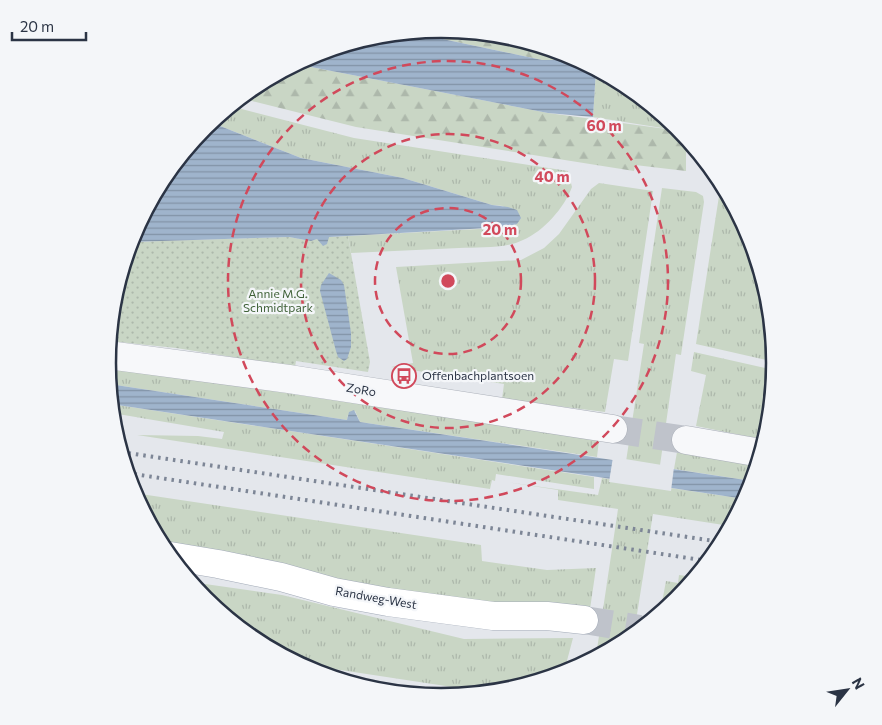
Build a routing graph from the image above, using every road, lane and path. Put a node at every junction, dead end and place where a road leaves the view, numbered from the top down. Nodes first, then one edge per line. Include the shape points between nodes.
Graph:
1 (116, 356) edge
2 (613, 429) tunnel mouth
3 (686, 440) tunnel mouth
4 (754, 452) edge
5 (182, 558) edge
6 (584, 620) tunnel mouth

1 - 2 lane, ZoRo
3 - 4 lane
5 - 6 main road, Randweg-West via 388,602 493,616

